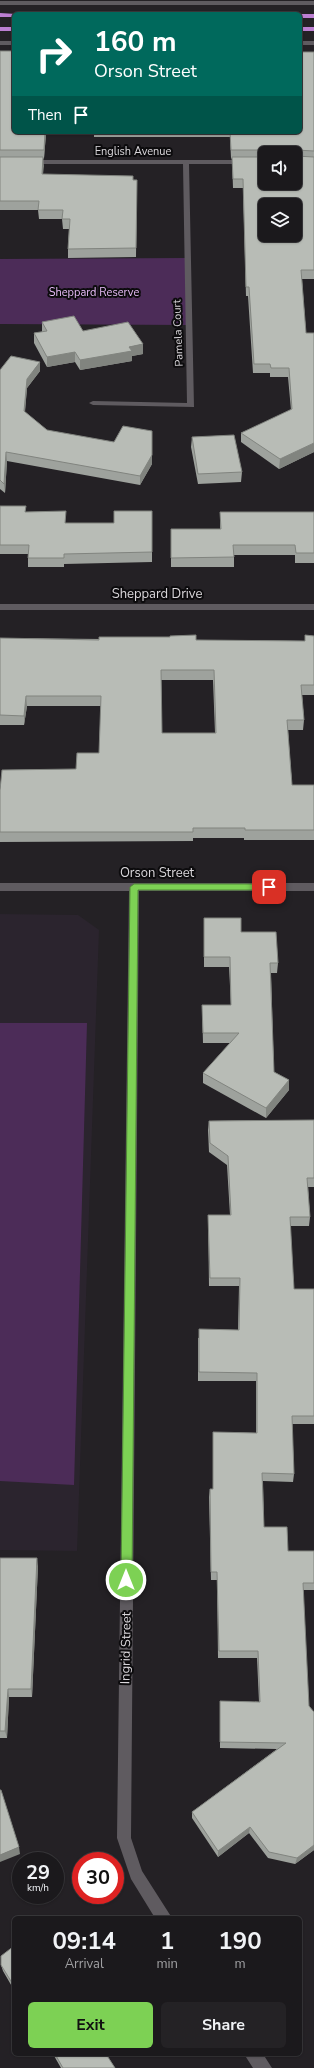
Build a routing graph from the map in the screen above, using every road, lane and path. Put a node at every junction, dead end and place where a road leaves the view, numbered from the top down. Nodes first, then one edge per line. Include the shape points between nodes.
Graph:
1 (0, 3) edge
2 (314, 3) edge
3 (0, 15) edge
4 (12, 15) edge
5 (302, 16) edge
6 (314, 16) edge
7 (0, 29) edge
8 (12, 29) edge
9 (302, 29) edge
10 (314, 29) edge
11 (0, 43) edge
12 (12, 43) edge
13 (302, 43) edge
14 (314, 43) edge
15 (0, 162) edge
16 (186, 162) junction
17 (258, 162) edge
18 (94, 403) dead end
19 (0, 606) edge
20 (314, 606) edge
21 (0, 887) edge
22 (134, 887) junction
23 (314, 887) edge
24 (163, 1916) edge
25 (254, 2056) edge
26 (264, 2068) edge

1 - 2 street
3 - 4 highway
5 - 6 highway
7 - 8 highway
9 - 10 highway
11 - 12 street
13 - 14 street
15 - 16 street, English Avenue
16 - 17 street, English Avenue
16 - 18 street, Pamela Court via 191,404
19 - 20 street, Sheppard Drive
21 - 22 street, Orson Street
22 - 23 street, Orson Street
22 - 24 street, Ingrid Street via 123,1825 124,1838 136,1874
25 - 26 street

